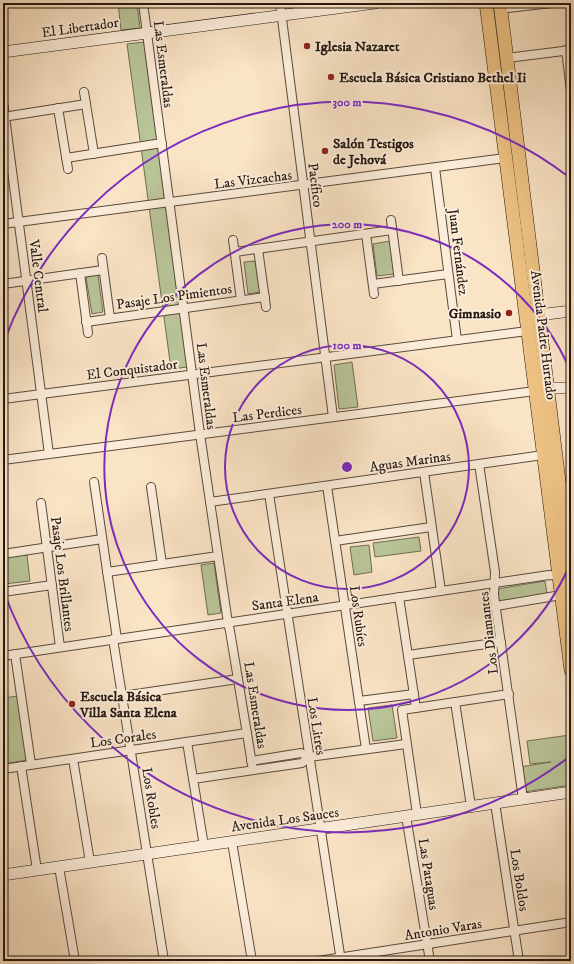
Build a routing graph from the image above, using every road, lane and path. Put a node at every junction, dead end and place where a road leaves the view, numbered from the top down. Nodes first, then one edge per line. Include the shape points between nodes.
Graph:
1 (143, 3) edge
2 (280, 3) edge
3 (375, 3) edge
4 (486, 3) edge
5 (552, 3) edge
6 (500, 6) edge
7 (282, 15) junction
8 (147, 33) junction
9 (569, 50) edge
10 (3, 52) edge
11 (508, 58) junction
12 (571, 91) edge
13 (84, 92) dead end
14 (3, 102) edge
15 (86, 104) junction
16 (58, 108) junction
17 (4, 117) edge
18 (162, 143) junction
19 (94, 154) junction
20 (66, 158) junction
21 (505, 158) junction
22 (435, 168) junction
23 (68, 169) dead end
24 (303, 185) junction
25 (169, 203) junction
26 (391, 220) dead end
27 (19, 222) junction
28 (3, 224) edge
29 (392, 230) junction
30 (366, 234) junction
31 (233, 240) dead end
32 (310, 242) junction
33 (258, 249) junction
34 (235, 252) junction
35 (102, 258) dead end
36 (103, 270) junction
37 (80, 274) junction
38 (448, 274) junction
39 (399, 280) junction
40 (26, 281) junction
41 (3, 284) edge
42 (373, 284) junction
43 (374, 294) dead end
44 (265, 297) junction
45 (241, 300) junction
46 (266, 307) dead end
47 (183, 308) junction
48 (571, 311) edge
49 (531, 316) junction
50 (110, 318) junction
51 (86, 322) junction
52 (527, 331) junction
53 (88, 333) dead end
54 (457, 340) junction
55 (325, 357) junction
56 (192, 374) junction
57 (571, 388) edge
58 (541, 389) junction
59 (41, 394) junction
60 (3, 399) edge
61 (333, 417) junction
62 (200, 434) junction
63 (48, 454) junction
64 (543, 455) junction
65 (3, 460) edge
66 (479, 464) junction
67 (424, 472) junction
68 (94, 482) dead end
69 (327, 486) junction
70 (151, 487) dead end
71 (565, 487) edge
72 (269, 494) junction
73 (210, 502) junction
74 (41, 503) dead end
75 (431, 527) junction
76 (102, 539) junction
77 (335, 541) junction
78 (47, 547) junction
79 (3, 554) edge
80 (218, 556) junction
81 (162, 564) junction
82 (108, 572) junction
83 (568, 577) edge
84 (495, 583) junction
85 (52, 585) junction
86 (441, 591) junction
87 (3, 592) edge
88 (561, 595) junction
89 (399, 597) junction
90 (344, 605) junction
91 (496, 606) junction
92 (287, 614) junction
93 (228, 622) junction
94 (115, 639) junction
95 (501, 642) junction
96 (60, 647) junction
97 (15, 654) junction
98 (408, 655) junction
99 (3, 656) edge
100 (571, 670) edge
101 (238, 679) junction
102 (414, 694) junction
103 (508, 694) junction
104 (122, 696) junction
105 (359, 701) junction
106 (455, 702) junction
107 (416, 708) junction
108 (247, 733) junction
109 (187, 742) junction
110 (406, 744) junction
111 (366, 749) junction
112 (131, 750) junction
113 (309, 757) junction
114 (73, 758) junction
115 (252, 761) junction
116 (31, 764) junction
117 (21, 766) junction
118 (3, 769) edge
119 (253, 770) junction
120 (193, 779) junction
121 (571, 792) edge
122 (523, 799) junction
123 (495, 803) junction
124 (471, 806) junction
125 (412, 815) junction
126 (319, 829) junction
127 (232, 842) junction
128 (204, 846) junction
129 (147, 854) junction
130 (90, 862) junction
131 (59, 867) junction
132 (37, 870) junction
133 (3, 875) edge
134 (571, 922) edge
135 (514, 930) junction
136 (427, 944) junction
137 (340, 959) edge
138 (75, 961) edge
139 (164, 961) edge
140 (252, 961) edge
141 (318, 961) edge
142 (430, 961) edge
143 (519, 961) edge

1 - 8 street, Las Esmeraldas
2 - 7 street, Pacífico
3 - 7 street, El Libertador
4 - 21 main road, Avenida Padre Hurtado
5 - 6 street
6 - 11 main road, Avenida Padre Hurtado
7 - 8 street, El Libertador
7 - 24 street, Pacífico
8 - 10 street, El Libertador
8 - 18 street, Las Esmeraldas
9 - 11 street
9 - 12 street
11 - 49 main road, Avenida Padre Hurtado
13 - 15 street
14 - 17 street, Valle Central
15 - 16 street
15 - 19 street
16 - 17 street
16 - 20 street
17 - 27 street, Valle Central
18 - 19 street
18 - 25 street, Las Esmeraldas
19 - 20 street
20 - 23 street
21 - 22 street, Las Vizcachas
21 - 49 main road, Avenida Padre Hurtado
22 - 24 street, Las Vizcachas
22 - 38 street, Juan Fernández
24 - 25 street, Las Vizcachas
24 - 32 street, Pacífico
25 - 27 street, Las Vizcachas
25 - 47 street, Las Esmeraldas
26 - 29 street
27 - 28 street, Las Vizcachas
27 - 40 street, Valle Central
29 - 30 street
29 - 39 street
30 - 32 street
30 - 42 street
31 - 34 street, Pasaje Los Pimientos
32 - 33 street
32 - 55 street, Pacífico
33 - 34 street
33 - 44 street
34 - 45 street, Pasaje Los Pimientos
35 - 36 street, Pasaje Los Pimientos
36 - 37 street
36 - 50 street, Pasaje Los Pimientos
37 - 40 street
37 - 51 street
38 - 39 street
38 - 54 street, Juan Fernández
39 - 42 street
40 - 41 street
40 - 59 street, Valle Central
42 - 43 street
44 - 45 street, Pasaje Los Pimientos
44 - 46 street
45 - 47 street, Pasaje Los Pimientos
47 - 50 street, Pasaje Los Pimientos
47 - 56 street, Las Esmeraldas
48 - 49 street
49 - 52 main road, Avenida Padre Hurtado
49 - 58 main road, Avenida Padre Hurtado
50 - 51 street, Pasaje Los Pimientos
51 - 53 street
52 - 54 street, El Conquistador
52 - 58 main road, Avenida Padre Hurtado
54 - 55 street, El Conquistador
55 - 56 street, El Conquistador
55 - 61 street, Pacífico
56 - 59 street, El Conquistador
56 - 62 street, Las Esmeraldas
57 - 58 street
58 - 61 street, Las Perdices
58 - 64 main road, Avenida Padre Hurtado
58 - 71 main road, Avenida Padre Hurtado
59 - 60 street, El Conquistador
59 - 63 street, Valle Central
61 - 62 street, Las Perdices
62 - 63 street, Las Perdices
62 - 73 street, Las Esmeraldas
63 - 65 street, Las Perdices
64 - 66 street, Aguas Marinas
64 - 83 main road, Avenida Padre Hurtado
66 - 67 street, Aguas Marinas
66 - 84 street, Los Diamantes
67 - 69 street, Aguas Marinas
67 - 75 street
68 - 76 street, Los Robles
69 - 72 street, Aguas Marinas
69 - 77 street, Los Rubíes
70 - 81 street
71 - 83 main road, Avenida Padre Hurtado
72 - 73 street, Aguas Marinas
72 - 92 street, Los Litres
73 - 80 street, Las Esmeraldas
74 - 78 street, Pasaje Los Brillantes
75 - 77 street
75 - 86 street
76 - 78 street
76 - 82 street, Los Robles
77 - 90 street, Los Rubíes
78 - 79 street
78 - 85 street, Pasaje Los Brillantes
80 - 81 street
80 - 93 street, Las Esmeraldas
81 - 82 street
82 - 94 street, Los Robles
83 - 84 street, Santa Elena via 549,575
83 - 88 main road, Avenida Padre Hurtado
84 - 86 street, Santa Elena
84 - 91 street, Los Diamantes
85 - 87 street
85 - 96 street, Pasaje Los Brillantes
86 - 89 street, Santa Elena
88 - 91 street
88 - 100 main road, Avenida Padre Hurtado
89 - 90 street, Santa Elena
89 - 98 street
90 - 92 street, Santa Elena
90 - 105 street, Los Rubíes
91 - 95 street, Los Diamantes
92 - 93 street, Santa Elena
92 - 113 street, Los Litres
93 - 94 street, Santa Elena
93 - 101 street, Las Esmeraldas
94 - 96 street, Santa Elena
94 - 104 street, Los Robles
95 - 98 street
95 - 103 street, Los Diamantes
96 - 97 street, Santa Elena
97 - 99 street, Santa Elena
97 - 116 street
98 - 102 street
101 - 104 street
101 - 108 street, Las Esmeraldas
102 - 105 street
102 - 107 street
103 - 106 street
103 - 122 street, Los Diamantes
104 - 112 street, Los Robles
105 - 111 street, Los Rubíes
106 - 107 street
106 - 124 street
107 - 110 street, Las Pataguas via 402,710
108 - 109 street, Los Corales
108 - 115 street, Las Esmeraldas
109 - 112 street, Los Corales
109 - 120 street
110 - 111 street
110 - 125 street, Las Pataguas
111 - 113 street
112 - 114 street, Los Corales
112 - 129 street, Los Robles
113 - 115 street via 301,753
113 - 119 street via 302,763
113 - 126 street, Los Litres
114 - 116 street, Los Corales
114 - 130 street
115 - 119 street, Las Esmeraldas
116 - 117 street, Los Corales
117 - 118 street, Los Corales
117 - 132 street
119 - 120 street
120 - 128 street
121 - 122 street, Avenida Los Sauces
122 - 123 street, Avenida Los Sauces
123 - 124 street, Avenida Los Sauces
123 - 135 street, Los Boldos
124 - 125 street, Avenida Los Sauces
125 - 126 street, Avenida Los Sauces
125 - 136 street, Las Pataguas
126 - 127 street, Avenida Los Sauces
126 - 137 street, Los Litres
127 - 128 street, Avenida Los Sauces
127 - 140 street
128 - 129 street, Avenida Los Sauces
129 - 130 street, Avenida Los Sauces
129 - 139 street, Los Robles
130 - 131 street, Avenida Los Sauces
131 - 132 street, Avenida Los Sauces
131 - 138 street
132 - 133 street, Avenida Los Sauces
134 - 135 street, Antonio Varas
135 - 136 street, Antonio Varas
135 - 143 street, Los Boldos
136 - 137 street, Antonio Varas
136 - 142 street, Las Pataguas
137 - 141 street, Antonio Varas

